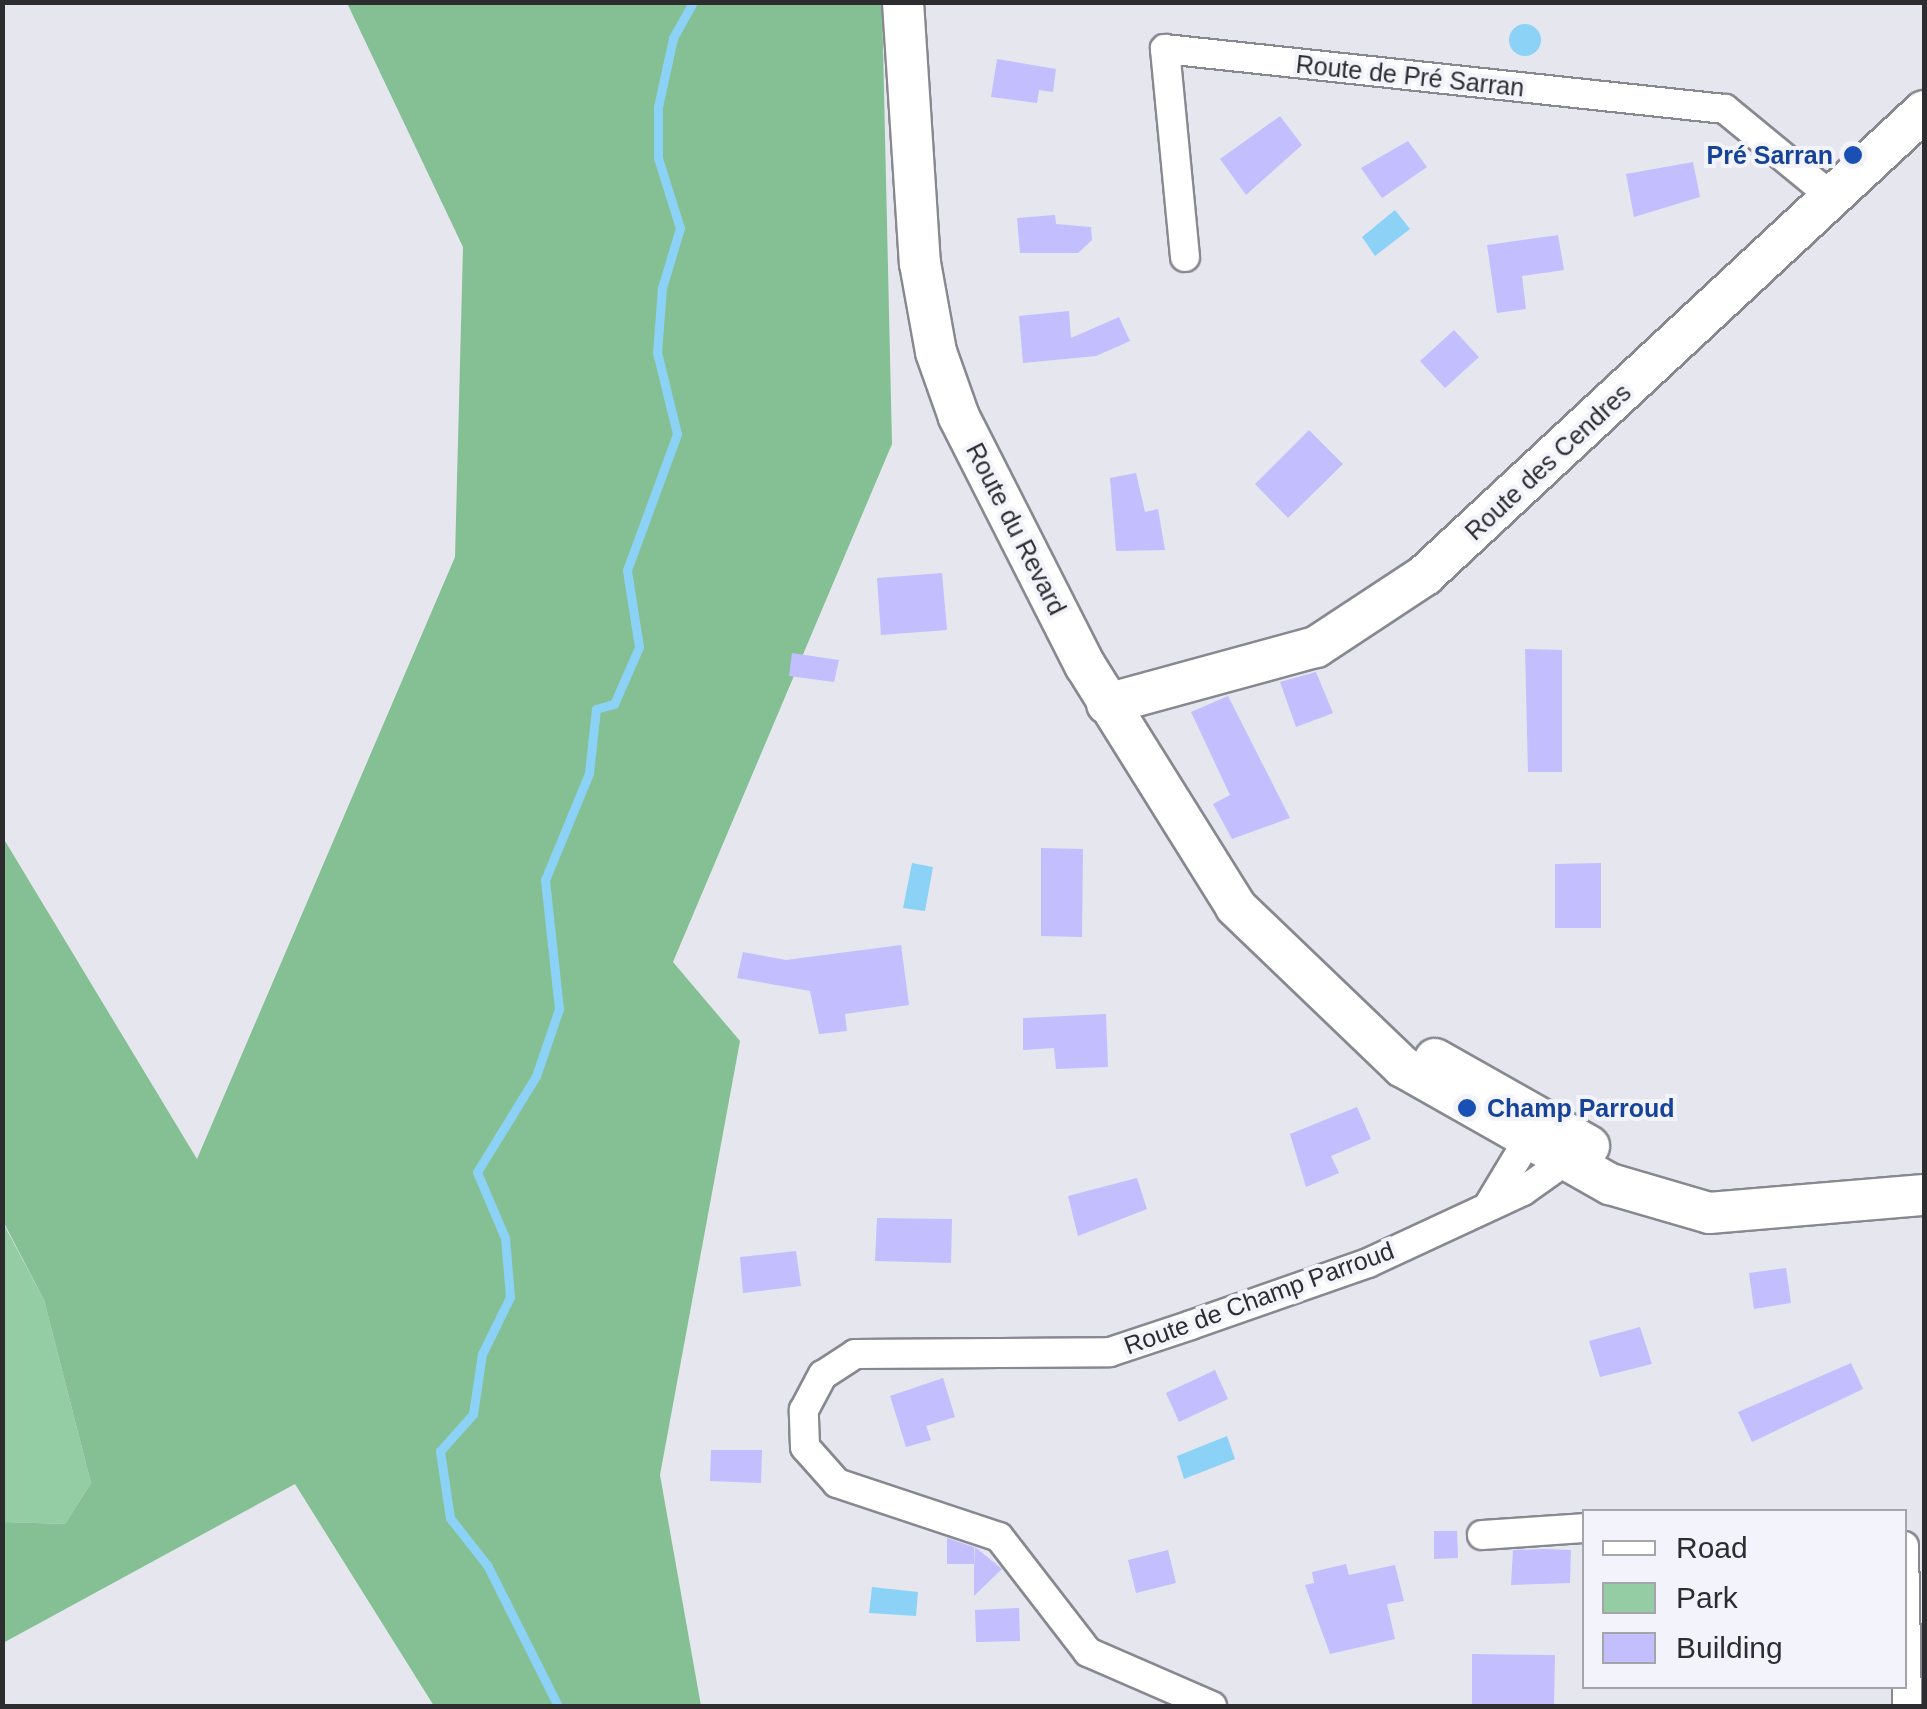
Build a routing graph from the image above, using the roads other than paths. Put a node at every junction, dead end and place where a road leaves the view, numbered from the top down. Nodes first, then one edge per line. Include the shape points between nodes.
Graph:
1 (902, 2) edge
2 (1924, 111) edge
3 (1832, 197) junction
4 (1185, 257) dead end
5 (1107, 704) junction
6 (1551, 1145) junction
7 (1924, 1196) edge
8 (1490, 1203) junction
9 (1582, 1528) edge
10 (1482, 1535) dead end
11 (1212, 1706) edge

1 - 5 main road, Route du Revard via 936,352 1000,502
2 - 3 main road, Route des Cendres
3 - 4 street, Route de Pré Sarran via 1724,110 1166,49
3 - 5 main road, Route des Cendres via 1425,575 1316,647
5 - 6 main road, Route du Revard via 1236,907 1311,986 1403,1067
6 - 7 main road, Route du Revard via 1653,1180 1777,1207
6 - 8 street
6 - 8 street, Route de Champ Parroud
8 - 11 street, Route de Champ Parroud via 1368,1264 1110,1352 855,1354 822,1376 804,1410 805,1446 837,1482 999,1536 1088,1652
9 - 10 street

